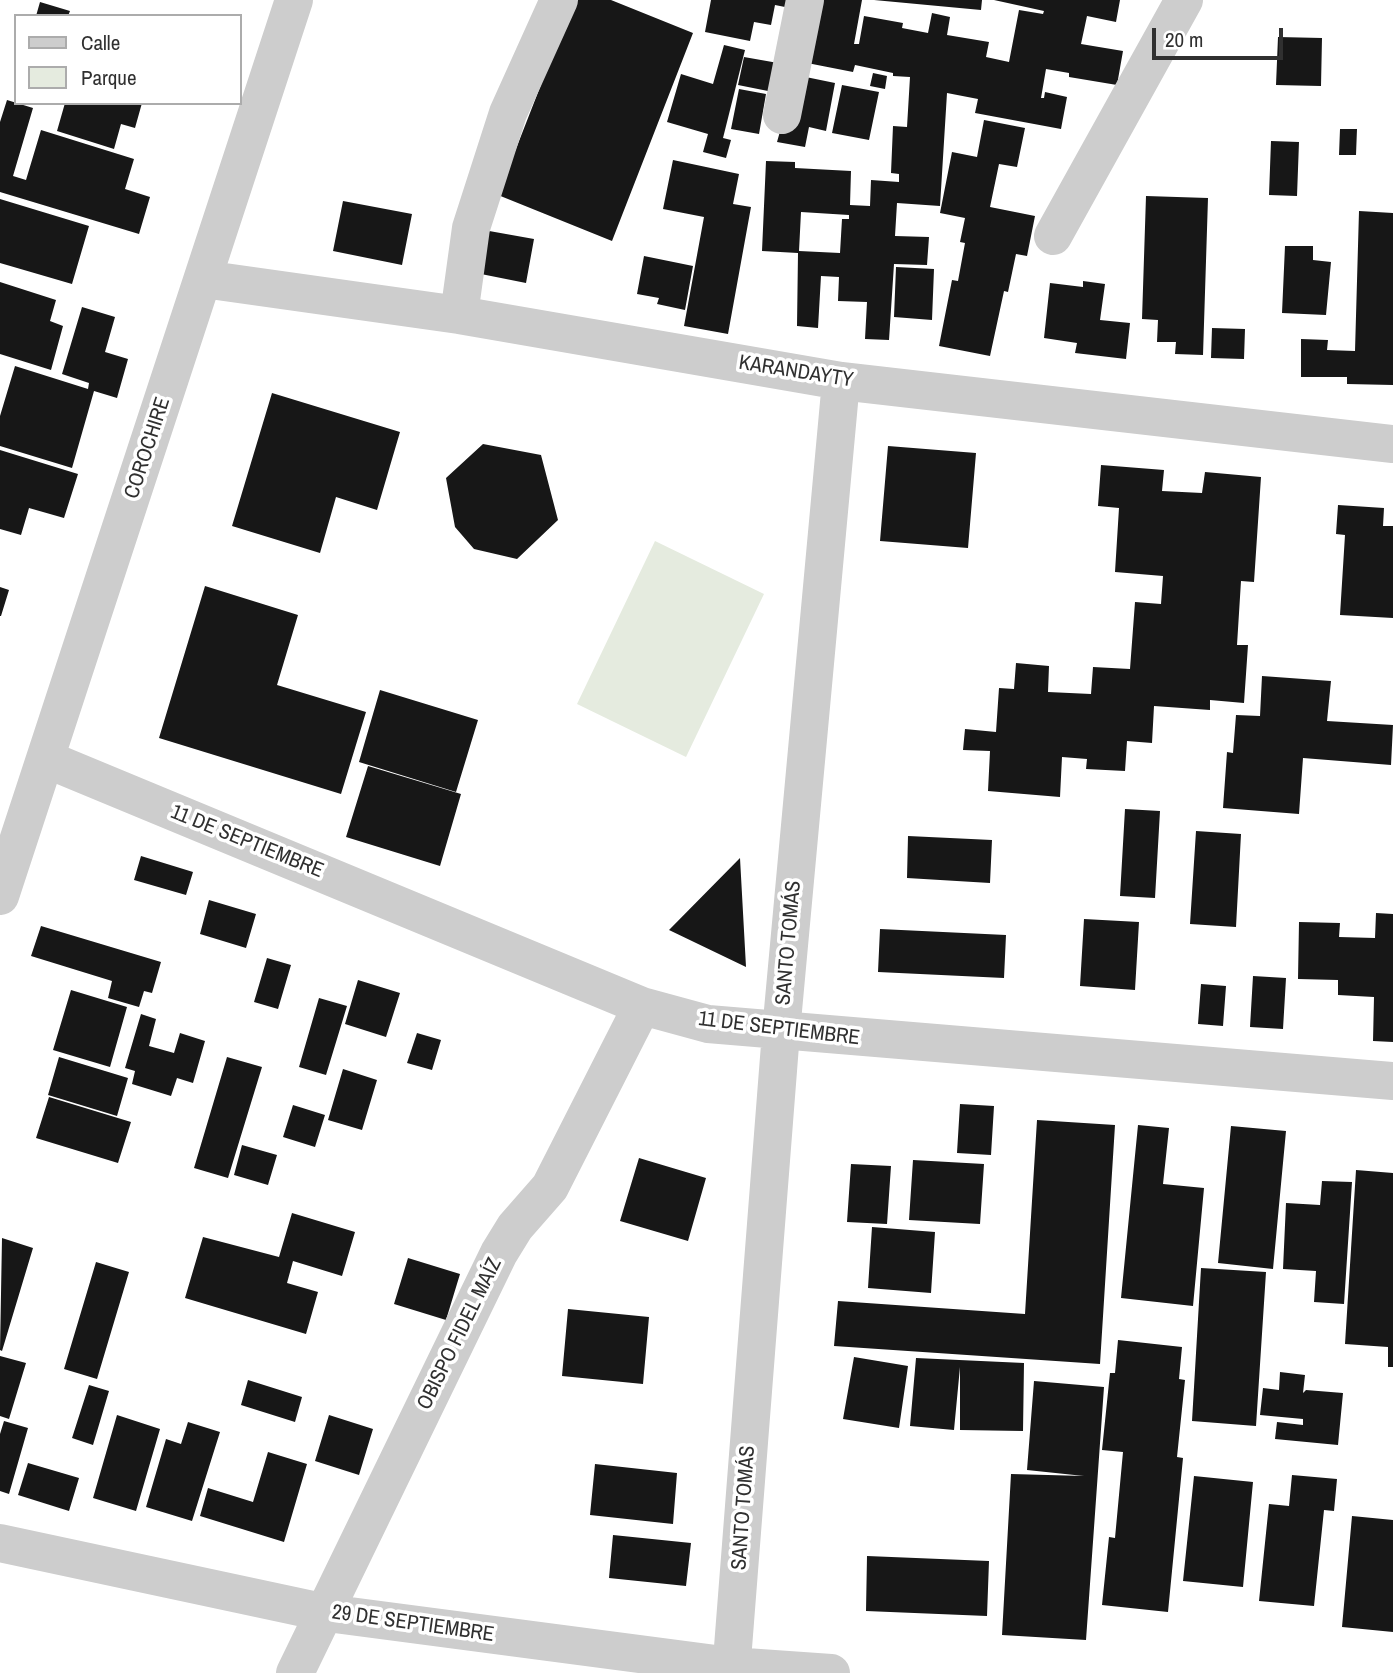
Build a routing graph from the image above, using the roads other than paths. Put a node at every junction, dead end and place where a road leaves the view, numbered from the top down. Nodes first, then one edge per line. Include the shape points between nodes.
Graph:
1 (294, 0) edge
2 (559, 0) edge
3 (805, 0) edge
4 (1184, 0) edge
5 (782, 115) dead end
6 (1053, 236) dead end
7 (203, 279) junction
8 (459, 315) junction
9 (841, 380) junction
10 (1393, 444) edge
11 (46, 759) junction
12 (0, 896) edge
13 (642, 1006) junction
14 (781, 1032) junction
15 (1393, 1081) edge
16 (0, 1544) edge
17 (327, 1613) junction
18 (731, 1669) edge
19 (295, 1673) edge
20 (831, 1673) edge

1 - 7 street, COROCHIRE
2 - 8 street via 508,113 475,215
3 - 5 street
4 - 6 street
7 - 8 street, KARANDAYTY
7 - 11 street, COROCHIRE
8 - 9 street, KARANDAYTY
9 - 10 street, KARANDAYTY
9 - 14 street, SANTO TOMÁS
11 - 12 street, COROCHIRE
11 - 13 street, 11 DE SEPTIEMBRE
13 - 14 street, 11 DE SEPTIEMBRE via 708,1024
13 - 17 street, OBISPO FIDEL MAÍZ via 550,1187 499,1253
14 - 15 street, 11 DE SEPTIEMBRE
14 - 18 street, SANTO TOMÁS
16 - 17 street, 29 DE SEPTIEMBRE
17 - 18 street, 29 DE SEPTIEMBRE
17 - 19 street, OBISPO FIDEL MAÍZ
18 - 20 street, 29 DE SEPTIEMBRE

